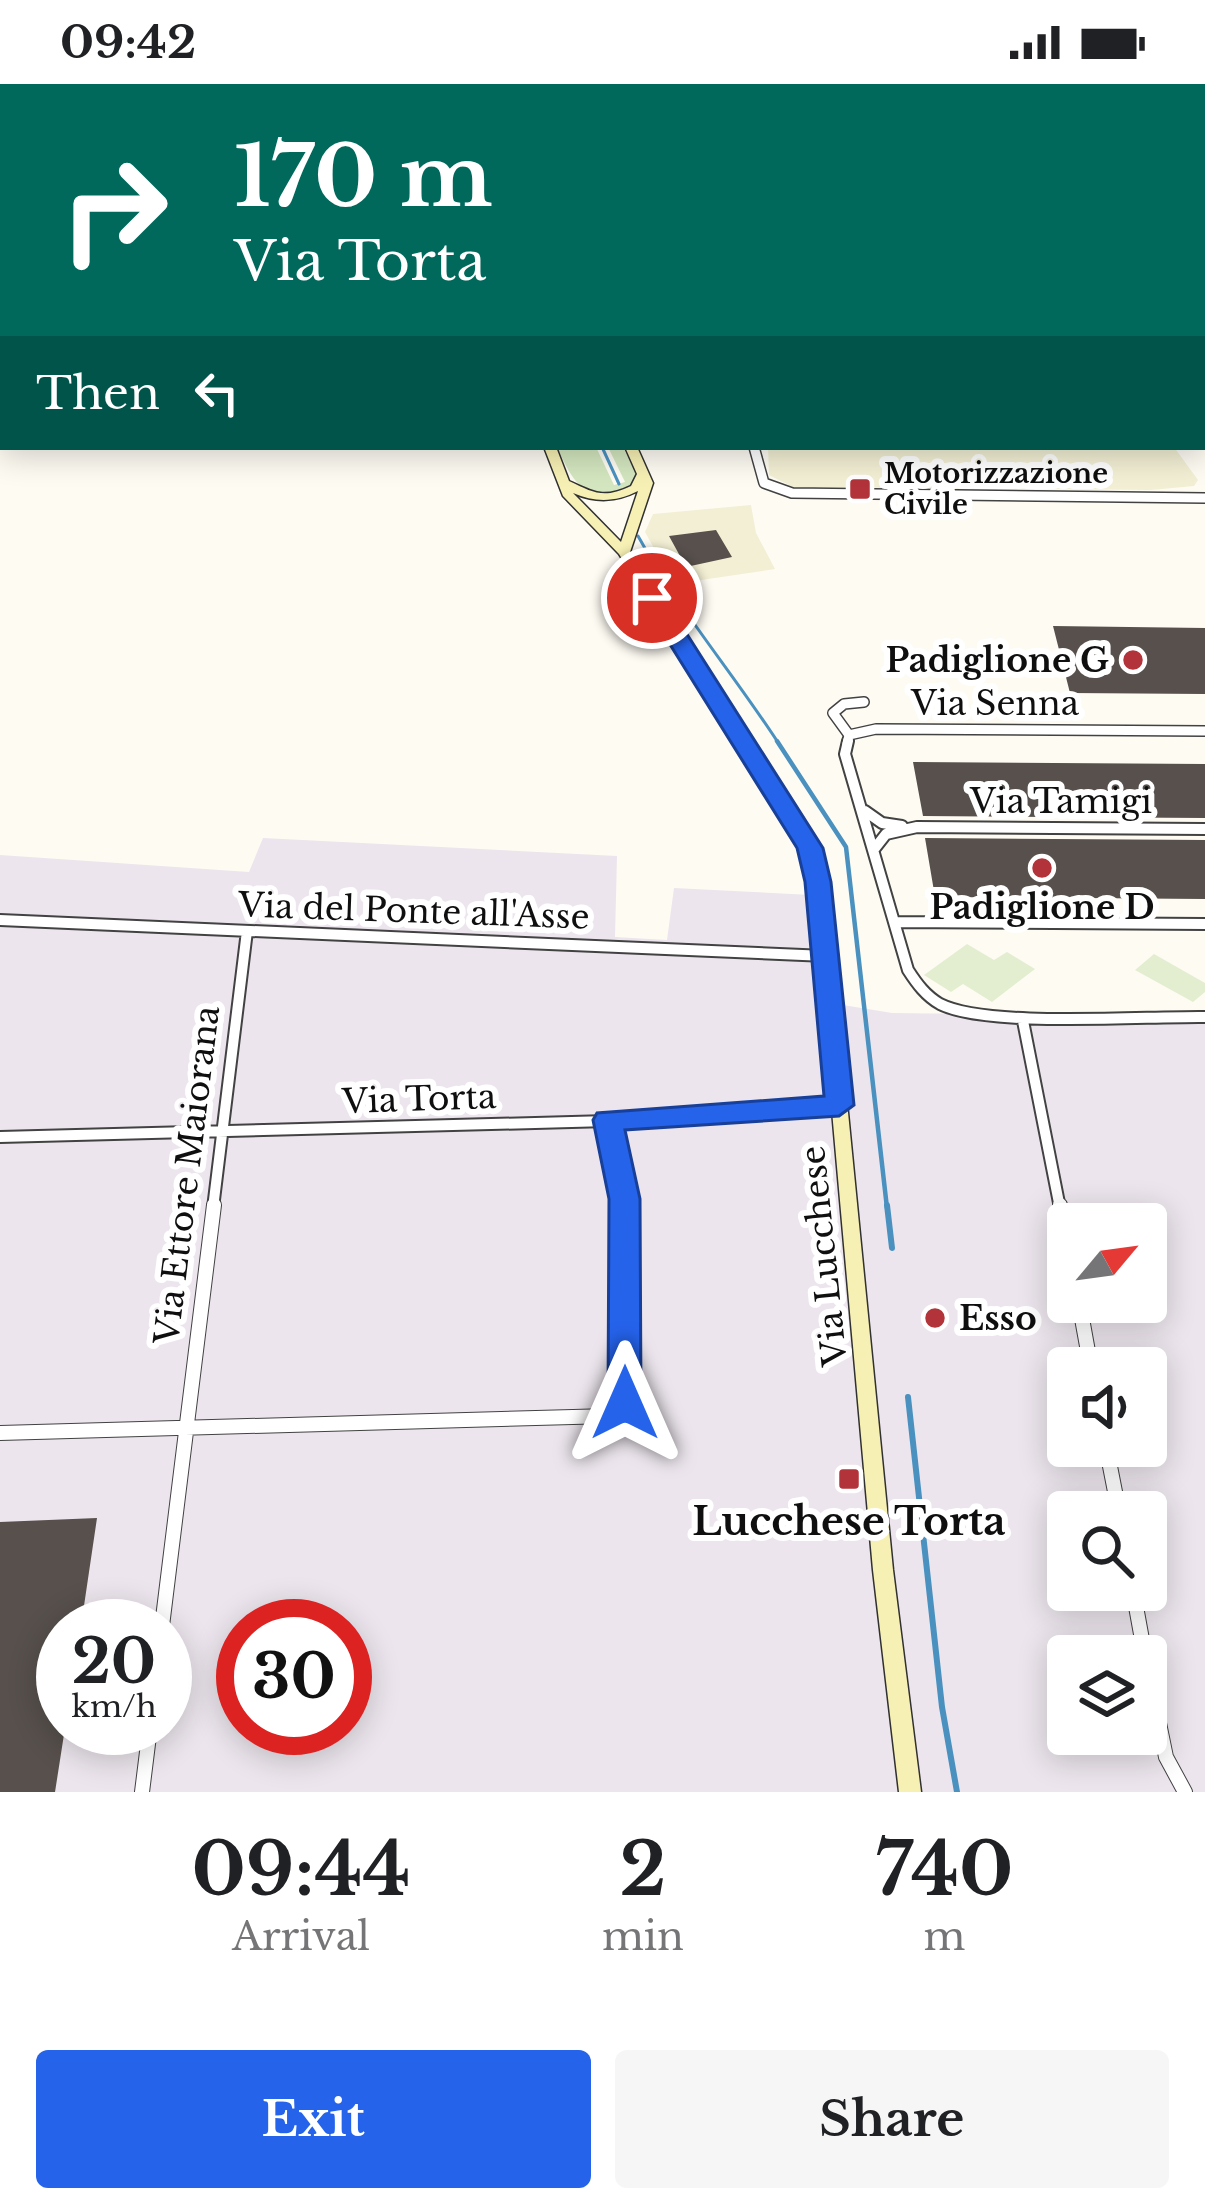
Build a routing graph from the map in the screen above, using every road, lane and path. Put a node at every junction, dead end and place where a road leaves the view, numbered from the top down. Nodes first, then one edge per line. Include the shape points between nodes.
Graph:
1 (551, 450) edge
2 (634, 450) edge
3 (755, 450) edge
4 (561, 471) junction
5 (643, 471) junction
6 (1205, 497) edge
7 (624, 552) junction
8 (864, 702) dead end
9 (1205, 731) edge
10 (849, 735) junction
11 (861, 806) junction
12 (917, 827) junction
13 (1205, 829) edge
14 (874, 851) junction
15 (0, 920) edge
16 (895, 922) junction
17 (1205, 924) edge
18 (247, 931) junction
19 (826, 956) junction
20 (1205, 1017) edge
21 (1023, 1021) junction
22 (839, 1105) junction
23 (608, 1120) junction
24 (221, 1130) junction
25 (0, 1137) edge
26 (1059, 1203) edge
27 (187, 1426) junction
28 (0, 1433) edge
29 (165, 1599) edge
30 (147, 1755) edge
31 (1166, 1755) edge
32 (142, 1792) edge
33 (910, 1792) edge
34 (1185, 1792) edge

1 - 4 main road, Via Lucchese
2 - 5 main road
3 - 6 street via 769,487 807,494
4 - 5 main road via 575,490 603,497 636,488
4 - 7 main road, Via Lucchese via 569,496
5 - 7 main road via 646,488
7 - 19 main road, Via Lucchese via 810,848
8 - 10 street, Via Senna via 833,712
9 - 10 street, Via Senna
10 - 11 street via 844,745
11 - 12 street, Via Tamigi via 882,823
11 - 14 street
12 - 13 street, Via Tamigi
12 - 14 street, Via Tamigi via 886,835
14 - 16 street
15 - 18 street, Via del Ponte all'Asse
16 - 17 street
16 - 21 street via 922,993
18 - 19 street, Via del Ponte all'Asse
18 - 24 street, Via Ettore Maiorana
19 - 22 main road, Via Lucchese
20 - 21 street
21 - 26 street
22 - 23 street, Via Torta
22 - 33 main road, Via Lucchese
23 - 24 street, Via Torta
23 - 27 street via 625,1199 620,1411
24 - 25 street, Via Torta
24 - 27 street, Via Ettore Maiorana
27 - 28 street
27 - 29 street, Via Ettore Maiorana
30 - 32 street
31 - 34 street

